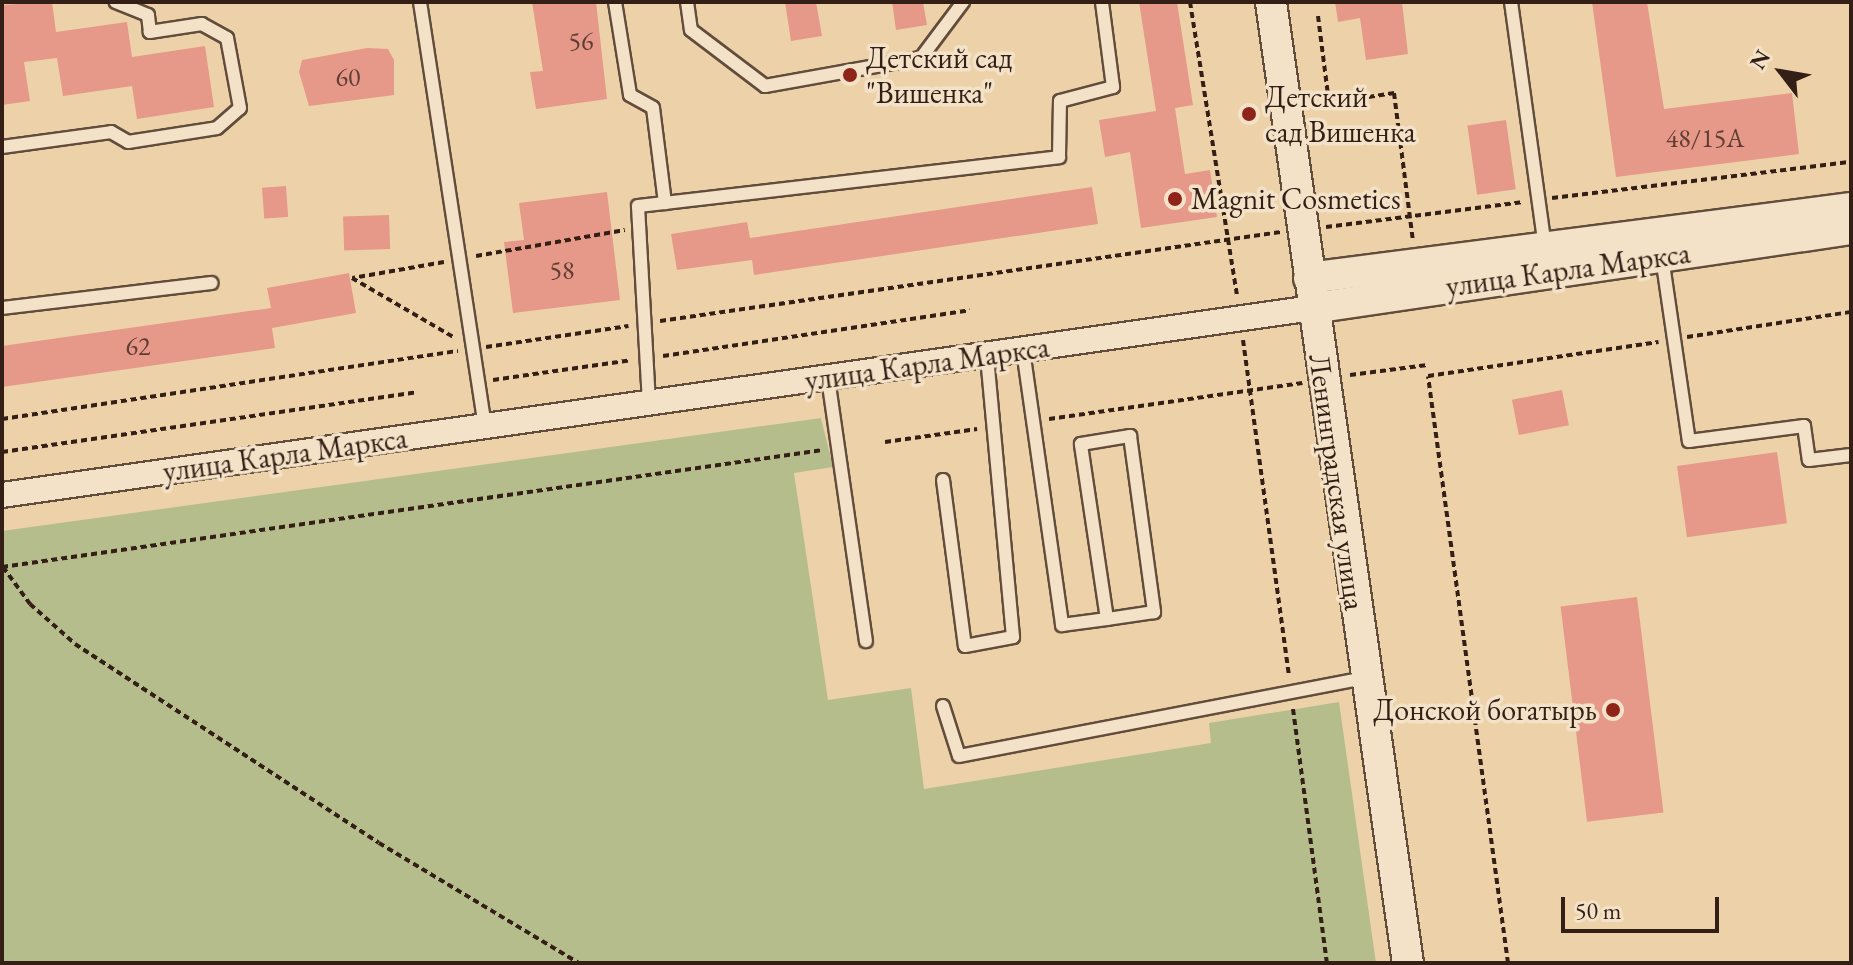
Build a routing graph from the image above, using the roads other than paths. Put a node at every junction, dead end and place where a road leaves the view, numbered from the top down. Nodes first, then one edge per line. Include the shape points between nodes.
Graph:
1 (115, 2) edge
2 (420, 2) edge
3 (615, 2) edge
4 (687, 2) edge
5 (963, 2) edge
6 (1102, 2) edge
7 (1270, 2) edge
8 (1511, 2) edge
9 (2, 147) edge
10 (665, 203) junction
11 (1851, 208) edge
12 (1851, 229) edge
13 (1545, 247) junction
14 (1662, 257) junction
15 (1310, 278) junction
16 (212, 283) dead end
17 (2, 308) edge
18 (1314, 308) junction
19 (1023, 350) junction
20 (987, 355) junction
21 (828, 378) junction
22 (1324, 379) junction
23 (649, 403) junction
24 (485, 427) junction
25 (1851, 455) edge
26 (943, 480) dead end
27 (2, 495) edge
28 (1107, 619) junction
29 (866, 641) dead end
30 (1365, 678) junction
31 (943, 706) dead end
32 (1406, 963) edge

1 - 9 lane via 148,15 150,32 202,24 227,38 240,108 217,128 128,142 111,132
2 - 24 lane
3 - 10 lane via 630,95 653,108
4 - 5 lane via 691,30 765,86 921,58
6 - 10 lane via 1113,87 1060,101 1059,157
7 - 15 street, Ленинградская улица
8 - 13 lane
10 - 23 lane via 638,206
11 - 13 street, улица Карла Маркса
12 - 14 street, улица Карла Маркса
13 - 15 street, улица Карла Маркса
14 - 18 street, улица Карла Маркса
14 - 25 lane via 1689,441 1804,426 1809,460
15 - 18 street, Ленинградская улица
16 - 17 lane
18 - 19 street, улица Карла Маркса
18 - 22 street, Ленинградская улица
19 - 20 street, улица Карла Маркса
19 - 28 lane via 1062,625
20 - 21 street, улица Карла Маркса
20 - 26 lane via 1013,637 965,646
21 - 23 street, улица Карла Маркса
21 - 29 lane
22 - 30 street, Ленинградская улица
22 - 32 street
23 - 24 street, улица Карла Маркса
24 - 27 street, улица Карла Маркса
28 - 28 lane via 1081,444 1130,436 1154,612
30 - 31 lane via 959,756
30 - 32 street, Ленинградская улица

